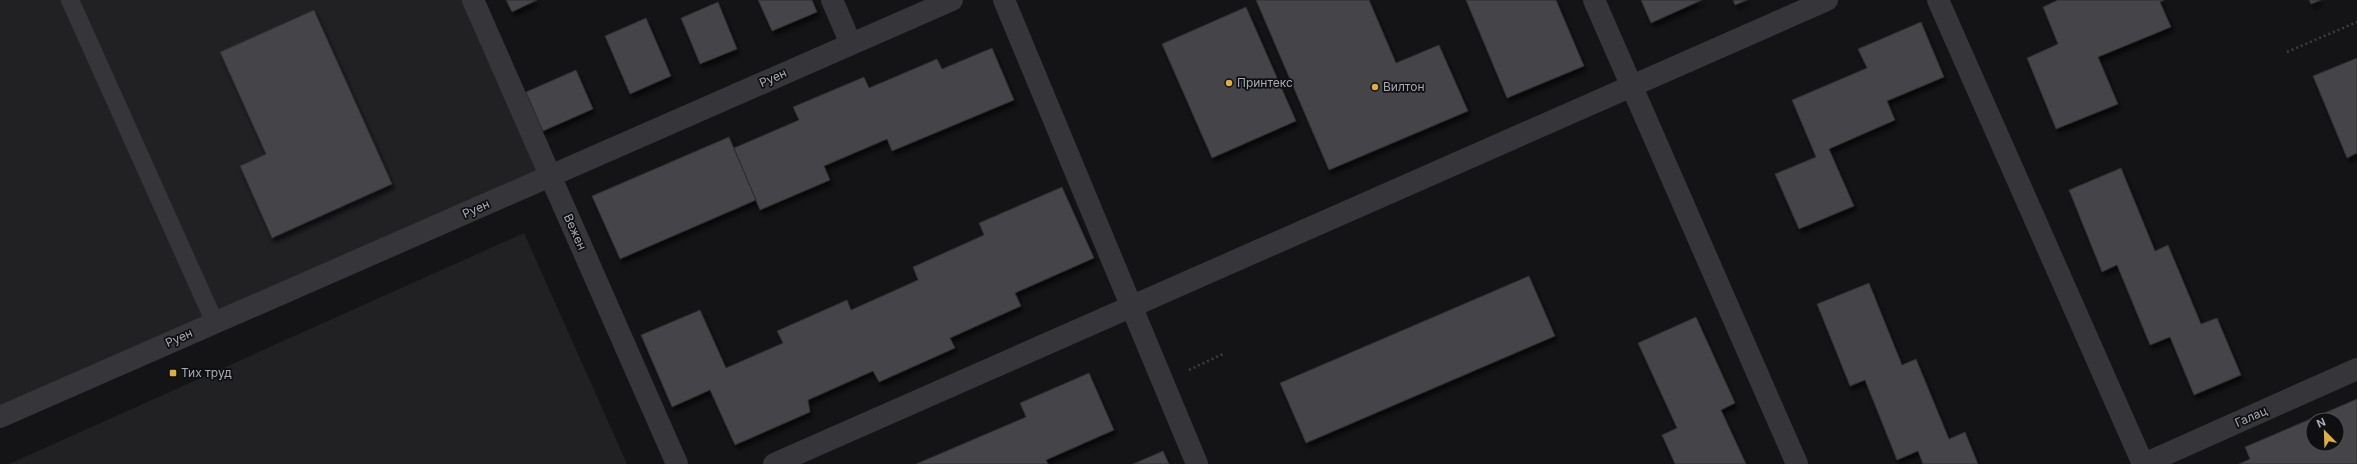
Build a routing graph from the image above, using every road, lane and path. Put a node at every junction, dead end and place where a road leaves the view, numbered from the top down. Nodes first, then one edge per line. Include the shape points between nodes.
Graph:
1 (70, 0) edge
2 (473, 0) edge
3 (832, 0) edge
4 (952, 0) edge
5 (1004, 0) edge
6 (1594, 0) edge
7 (1827, 0) edge
8 (1938, 0) edge
9 (2357, 22) edge
10 (851, 44) junction
11 (2287, 52) dead end
12 (1631, 86) junction
13 (551, 176) junction
14 (1132, 306) junction
15 (214, 323) junction
16 (1224, 354) dead end
17 (2357, 369) edge
18 (1163, 381) junction
19 (0, 417) edge
20 (677, 464) edge
21 (774, 464) edge
22 (1198, 464) edge
23 (1797, 464) edge
24 (2144, 464) edge

1 - 15 lane
2 - 13 street, Вежен
3 - 10 street
4 - 10 street, Руен
5 - 14 street
6 - 12 street
7 - 12 street
8 - 24 street
9 - 11 path
10 - 13 street, Руен
12 - 14 street
12 - 23 street
13 - 15 street, Руен
13 - 20 street, Вежен
14 - 18 street
14 - 21 street
15 - 19 street, Руен
16 - 18 path
17 - 24 street, Галац
18 - 22 street

